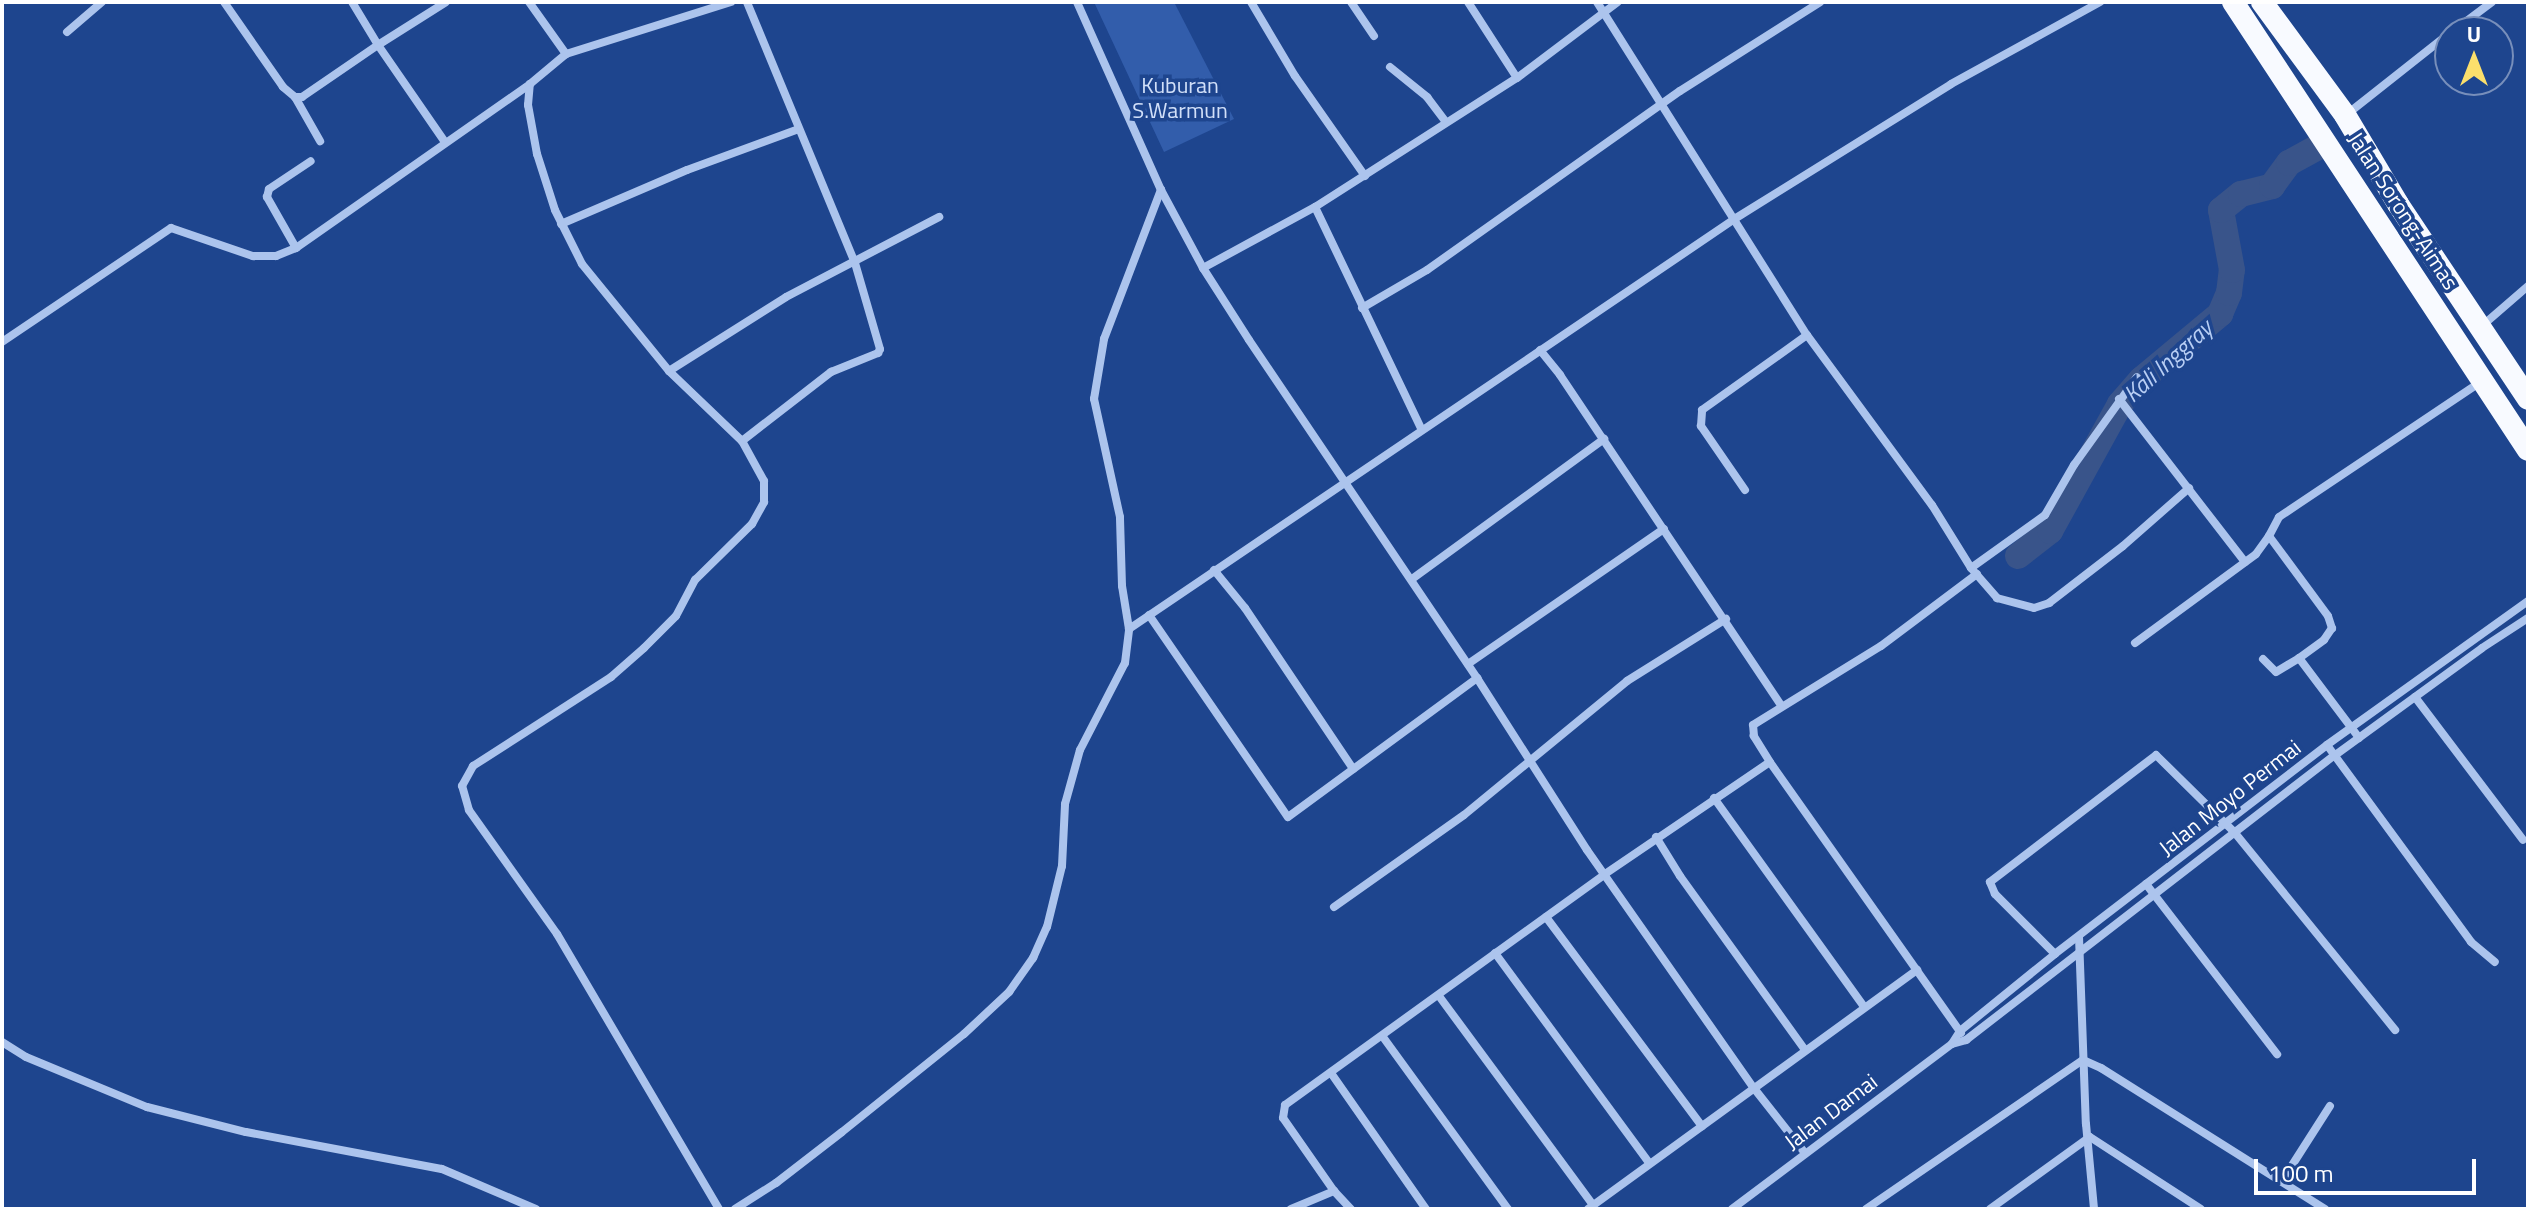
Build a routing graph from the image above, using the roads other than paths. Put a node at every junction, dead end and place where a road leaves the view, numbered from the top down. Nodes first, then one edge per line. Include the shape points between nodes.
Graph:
1 (102, 2) edge
2 (224, 2) edge
3 (352, 2) edge
4 (446, 2) edge
5 (529, 2) edge
6 (731, 2) edge
7 (747, 2) edge
8 (1077, 2) edge
9 (1251, 2) edge
10 (1351, 2) edge
11 (1468, 2) edge
12 (1597, 2) edge
13 (1618, 2) edge
14 (1820, 2) edge
15 (2100, 2) edge
16 (2233, 2) edge
17 (2262, 2) edge
18 (2492, 2) edge
19 (1603, 12) junction
20 (2473, 16) edge
21 (67, 32) dead end
22 (1374, 36) dead end
23 (378, 45) junction
24 (2434, 46) edge
25 (566, 54) junction
26 (1390, 67) dead end
27 (1517, 78) junction
28 (530, 84) junction
29 (295, 97) junction
30 (1663, 103) junction
31 (2345, 115) junction
32 (1445, 121) junction
33 (799, 129) junction
34 (320, 141) dead end
35 (445, 142) junction
36 (311, 161) dead end
37 (1365, 176) junction
38 (1161, 190) junction
39 (1315, 207) junction
40 (939, 217) dead end
41 (1736, 218) junction
42 (561, 224) junction
43 (296, 248) junction
44 (855, 263) junction
45 (1203, 268) junction
46 (2528, 286) edge
47 (1362, 308) junction
48 (2482, 326) junction
49 (1807, 335) junction
50 (2, 342) edge
51 (1540, 350) junction
52 (669, 371) junction
53 (2137, 377) dead end
54 (2483, 380) junction
55 (2528, 399) edge
56 (2120, 400) junction
57 (1422, 430) junction
58 (1604, 439) junction
59 (742, 441) junction
60 (2528, 450) edge
61 (1345, 483) junction
62 (2189, 488) junction
63 (1745, 490) dead end
64 (1664, 529) junction
65 (2269, 536) junction
66 (2245, 562) junction
67 (1214, 570) junction
68 (1974, 571) junction
69 (1412, 579) junction
70 (2528, 601) edge
71 (1149, 615) junction
72 (2528, 618) edge
73 (1726, 619) junction
74 (1129, 629) junction
75 (2135, 643) dead end
76 (2299, 658) junction
77 (2263, 659) dead end
78 (1468, 664) junction
79 (1477, 678) junction
80 (2415, 697) junction
81 (1781, 705) junction
82 (2350, 727) junction
83 (2359, 738) junction
84 (2327, 745) junction
85 (2334, 756) junction
86 (1532, 761) junction
87 (1770, 762) junction
88 (1353, 769) junction
89 (1714, 798) junction
90 (2226, 824) junction
91 (2235, 833) junction
92 (1656, 837) junction
93 (2523, 840) dead end
94 (1605, 874) junction
95 (2146, 884) junction
96 (2154, 895) junction
97 (1334, 907) dead end
98 (1546, 917) junction
99 (2079, 937) junction
100 (1495, 953) junction
101 (2055, 954) junction
102 (2079, 955) junction
103 (2495, 962) dead end
104 (1917, 970) junction
105 (1439, 996) junction
106 (1864, 1007) junction
107 (2395, 1030) dead end
108 (1960, 1031) junction
109 (1383, 1037) junction
110 (1966, 1040) junction
111 (2, 1042) edge
112 (1952, 1044) junction
113 (1805, 1050) junction
114 (2277, 1054) dead end
115 (2083, 1060) junction
116 (1331, 1073) junction
117 (1753, 1087) junction
118 (2330, 1106) dead end
119 (1702, 1126) junction
120 (2088, 1138) junction
121 (1805, 1153) junction
122 (1649, 1163) junction
123 (2282, 1181) junction
124 (1334, 1191) junction
125 (1591, 1207) edge
126 (536, 1209) edge
127 (719, 1209) edge
128 (735, 1209) edge
129 (1291, 1209) edge
130 (1351, 1209) edge
131 (1426, 1209) edge
132 (1508, 1209) edge
133 (1732, 1209) edge
134 (1866, 1209) edge
135 (1990, 1209) edge
136 (2094, 1209) edge
137 (2201, 1209) edge
138 (2325, 1209) edge

1 - 21 street
2 - 29 street
3 - 23 street
4 - 23 street
5 - 25 street
6 - 25 street
7 - 33 street
8 - 38 street
9 - 37 street
10 - 22 street
11 - 27 street
12 - 19 street
13 - 19 street
14 - 30 street
15 - 41 street via 1951,84
16 - 54 highway, Jalan Sorong-Aimas
17 - 31 highway, Jalan Sorong-Aimas
18 - 20 street
19 - 27 street
19 - 30 street
23 - 29 street
23 - 35 street
24 - 31 street
25 - 28 street
26 - 32 street via 1427,97
27 - 32 street
28 - 35 street
28 - 42 street via 533,136
29 - 34 street
30 - 41 street
30 - 47 street via 1427,270
31 - 48 highway, Jalan Sorong-Aimas via 2398,204
32 - 37 street
33 - 42 street
33 - 44 street
35 - 43 street
36 - 43 street via 269,189 267,197
37 - 39 street
38 - 45 street
38 - 74 street via 1104,339 1094,399 1120,517
39 - 45 street
39 - 47 street
40 - 44 street
41 - 49 street
41 - 51 street
42 - 52 street via 582,264
43 - 50 street via 276,256 253,256 171,228
44 - 52 street via 786,297
44 - 59 street via 878,353 831,372
45 - 61 street
46 - 48 street
47 - 57 street
48 - 55 highway, Jalan Sorong-Aimas
49 - 63 street via 1702,410 1701,426
49 - 68 street
51 - 57 street
51 - 58 street
52 - 59 street
53 - 56 street
54 - 60 highway, Jalan Sorong-Aimas
54 - 65 street via 2279,517
56 - 62 street
56 - 68 street via 2045,515
57 - 61 street
58 - 64 street
58 - 69 street
59 - 127 street via 766,491 752,524 695,580 676,616 644,648 611,677 473,766 462,786 469,810 557,934
61 - 67 street
61 - 69 street
62 - 66 street
62 - 68 street via 2123,546 2040,607 1997,598
64 - 73 street
64 - 78 street
65 - 66 street
65 - 76 street via 2332,628
66 - 75 street
67 - 71 street
67 - 88 street
68 - 81 street via 1881,646
69 - 78 street
70 - 82 street, Jalan Moyo Permai
71 - 74 street
71 - 88 street via 1288,817
72 - 80 street, Jalan Moyo Permai
73 - 81 street
73 - 86 street via 1627,681
74 - 128 street via 1125,663 1080,750 1065,804 1059,877 1033,958 1009,992 964,1034
76 - 77 street via 2276,672
76 - 82 street
78 - 79 street
79 - 86 street
79 - 88 street
80 - 83 street, Jalan Moyo Permai
80 - 93 street
81 - 87 street via 1753,725
82 - 83 street
82 - 84 street, Jalan Moyo Permai
83 - 85 street, Jalan Moyo Permai
84 - 85 street
84 - 90 street, Jalan Moyo Permai
85 - 91 street, Jalan Moyo Permai
85 - 103 street via 2471,942
86 - 94 street
86 - 97 street
87 - 89 street
87 - 104 street
89 - 92 street
89 - 106 street
90 - 91 street
90 - 95 street, Jalan Moyo Permai
90 - 101 street via 2156,755 2004,868 1990,887
91 - 96 street, Jalan Moyo Permai
91 - 107 street
92 - 94 street
92 - 113 street
94 - 98 street
94 - 117 street
95 - 96 street
95 - 99 street, Jalan Moyo Permai
96 - 102 street, Jalan Moyo Permai
96 - 114 street
98 - 100 street
98 - 119 street
99 - 101 street, Jalan Moyo Permai
99 - 102 street
100 - 105 street
100 - 122 street
101 - 108 street, Jalan Moyo Permai
102 - 110 street, Jalan Moyo Permai
102 - 115 street
104 - 106 street
104 - 108 street
105 - 109 street
105 - 125 street
106 - 113 street
108 - 110 street
108 - 112 street, Jalan Moyo Permai
109 - 116 street
109 - 132 street
110 - 112 street
111 - 126 street via 147,1107 246,1132 442,1169
112 - 121 street, Jalan Damai
113 - 117 street
115 - 120 street
115 - 123 street
115 - 134 street
116 - 124 street via 1282,1112
116 - 131 street
117 - 119 street
117 - 121 street
118 - 123 street
119 - 122 street
120 - 135 street
120 - 136 street
120 - 137 street
121 - 133 street, Jalan Damai
122 - 125 street
123 - 138 street
124 - 129 street
124 - 130 street

